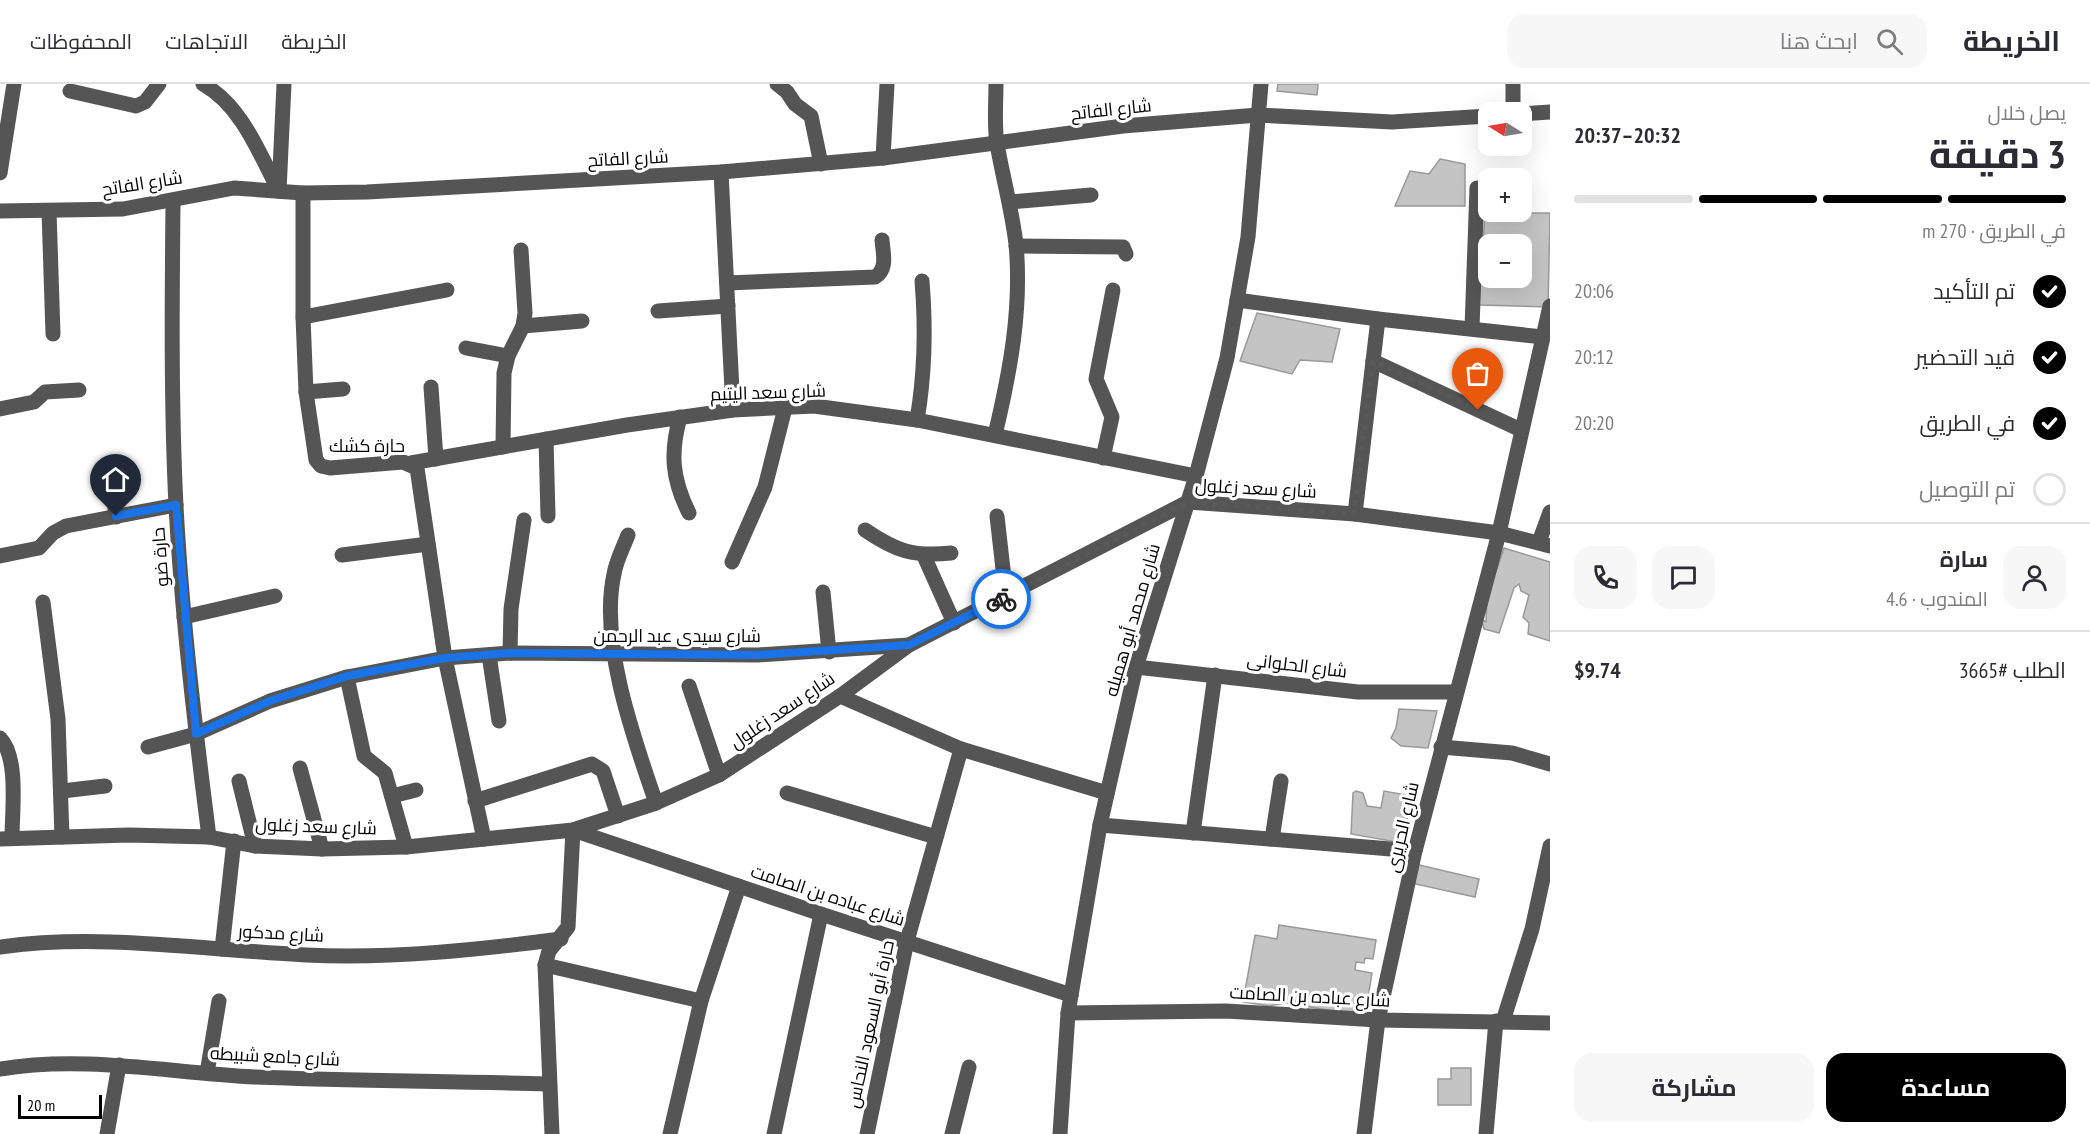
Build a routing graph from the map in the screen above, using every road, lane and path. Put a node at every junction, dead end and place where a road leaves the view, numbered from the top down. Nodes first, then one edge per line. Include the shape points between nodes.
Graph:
1 (14, 84) edge
2 (159, 84) edge
3 (203, 84) edge
4 (284, 84) edge
5 (777, 84) edge
6 (886, 84) edge
7 (996, 84) edge
8 (1261, 84) edge
9 (1513, 84) edge
10 (70, 91) dead end
11 (1513, 102) edge
12 (1550, 112) edge
13 (1532, 113) edge
14 (1258, 115) junction
15 (1478, 117) edge
16 (997, 142) junction
17 (883, 158) junction
18 (821, 164) junction
19 (721, 172) junction
20 (0, 173) edge
21 (1477, 188) dead end
22 (279, 191) junction
23 (303, 193) junction
24 (1091, 195) dead end
25 (1011, 201) junction
26 (173, 202) junction
27 (0, 211) edge
28 (49, 211) junction
29 (882, 240) dead end
30 (1016, 246) junction
31 (521, 250) dead end
32 (1126, 254) dead end
33 (922, 281) dead end
34 (727, 283) junction
35 (1113, 290) dead end
36 (447, 291) dead end
37 (1237, 300) junction
38 (728, 306) junction
39 (1550, 306) edge
40 (658, 311) dead end
41 (303, 317) junction
42 (1378, 319) junction
43 (582, 321) dead end
44 (523, 326) junction
45 (1472, 328) junction
46 (53, 334) dead end
47 (1543, 337) junction
48 (466, 348) dead end
49 (508, 356) junction
50 (1373, 361) junction
51 (431, 387) dead end
52 (343, 389) dead end
53 (79, 390) dead end
54 (306, 392) junction
55 (785, 408) junction
56 (0, 409) edge
57 (733, 410) junction
58 (680, 417) junction
59 (917, 420) junction
60 (1521, 430) junction
61 (995, 435) junction
62 (546, 439) junction
63 (503, 447) junction
64 (1103, 458) junction
65 (436, 459) junction
66 (411, 464) junction
67 (111, 472) dead end
68 (1196, 476) junction
69 (1188, 502) junction
70 (176, 505) junction
71 (1550, 512) edge
72 (689, 513) dead end
73 (1354, 514) junction
74 (116, 516) junction
75 (548, 516) dead end
76 (997, 516) dead end
77 (524, 520) dead end
78 (865, 530) dead end
79 (1499, 533) junction
80 (628, 535) dead end
81 (428, 544) junction
82 (1544, 544) edge
83 (951, 554) dead end
84 (342, 555) dead end
85 (0, 556) edge
86 (924, 556) junction
87 (732, 562) dead end
88 (823, 592) dead end
89 (275, 596) dead end
90 (1006, 596) junction
91 (43, 602) dead end
92 (184, 617) junction
93 (954, 623) junction
94 (909, 645) junction
95 (828, 652) junction
96 (510, 653) junction
97 (615, 654) junction
98 (489, 655) junction
99 (445, 658) junction
100 (1136, 667) junction
101 (1215, 675) junction
102 (347, 676) junction
103 (689, 687) dead end
104 (1455, 692) junction
105 (840, 696) junction
106 (499, 721) dead end
107 (196, 734) junction
108 (0, 738) edge
109 (148, 747) dead end
110 (1441, 747) junction
111 (961, 749) junction
112 (1550, 764) edge
113 (300, 768) dead end
114 (719, 775) junction
115 (239, 781) dead end
116 (1281, 781) dead end
117 (105, 786) dead end
118 (62, 790) junction
119 (417, 790) dead end
120 (787, 793) dead end
121 (1107, 793) junction
122 (392, 796) junction
123 (475, 801) junction
124 (656, 803) junction
125 (618, 816) junction
126 (1100, 825) junction
127 (573, 830) junction
128 (1193, 833) junction
129 (62, 837) junction
130 (209, 837) junction
131 (936, 837) junction
132 (6, 838) edge
133 (484, 839) junction
134 (1272, 839) junction
135 (234, 841) junction
136 (255, 846) junction
137 (1550, 846) edge
138 (406, 847) junction
139 (322, 849) junction
140 (1415, 851) junction
141 (739, 886) junction
142 (821, 914) junction
143 (561, 939) junction
144 (907, 941) junction
145 (0, 947) edge
146 (222, 949) junction
147 (545, 965) junction
148 (1071, 995) junction
149 (219, 1001) dead end
150 (702, 1001) junction
151 (1068, 1014) junction
152 (1378, 1020) junction
153 (1499, 1021) junction
154 (1550, 1023) edge
155 (119, 1065) junction
156 (969, 1067) dead end
157 (0, 1068) edge
158 (207, 1073) junction
159 (548, 1084) junction
160 (107, 1134) edge
161 (552, 1134) edge
162 (670, 1134) edge
163 (774, 1134) edge
164 (867, 1134) edge
165 (952, 1134) edge
166 (1060, 1134) edge
167 (1364, 1134) edge
168 (1486, 1134) edge

1 - 20 street
2 - 10 street via 145,102 136,106
3 - 22 street via 241,120
4 - 22 street
5 - 18 street via 811,116
6 - 17 street
7 - 16 street
8 - 14 street, شارع محمد أبو هميله
9 - 11 street
12 - 13 street
14 - 15 street, شارع الفاتح via 1392,122
14 - 16 street, شارع الفاتح
14 - 37 street, شارع محمد أبو هميله via 1248,237
16 - 17 street, شارع الفاتح
16 - 25 street
17 - 18 street, شارع الفاتح
18 - 19 street, شارع الفاتح
19 - 23 street, شارع الفاتح
19 - 34 street
21 - 45 street
22 - 23 street, شارع الفاتح
22 - 26 street, شارع الفاتح via 234,188 198,193
23 - 41 street, حارة كشك
24 - 25 street
25 - 30 street
26 - 28 street, شارع الفاتح via 123,209
26 - 70 street, حارة ضو
27 - 28 street, شارع الفاتح
28 - 46 street
29 - 34 street via 884,266 875,277
30 - 32 street via 1123,247
30 - 61 street via 1017,310 1011,363
31 - 44 street
33 - 59 street via 926,328
34 - 38 street
35 - 64 street via 1096,379 1112,417
36 - 41 street
37 - 42 street
37 - 68 street, شارع محمد أبو هميله via 1227,358
38 - 40 street
38 - 57 street
39 - 47 street, شارع الحريرى
41 - 54 street, حارة كشك
42 - 45 street
42 - 50 street
43 - 44 street
44 - 49 street
45 - 47 street
47 - 60 street, شارع الحريرى
48 - 49 street
49 - 63 street via 504,373
50 - 60 street
50 - 73 street
51 - 65 street
52 - 54 street
53 - 56 street via 45,392 34,402
54 - 66 street, حارة كشك via 316,460 321,466
55 - 57 street, شارع سعد اليتيم
55 - 59 street, شارع سعد اليتيم via 814,406
55 - 87 street via 765,487
57 - 58 street, شارع سعد اليتيم
58 - 62 street, شارع سعد اليتيم
58 - 72 street via 673,441 672,466
59 - 61 street, شارع سعد اليتيم
60 - 79 street, شارع الحريرى
61 - 64 street, شارع سعد اليتيم
62 - 63 street, شارع سعد اليتيم
62 - 75 street
63 - 65 street, شارع سعد اليتيم
64 - 68 street, شارع سعد اليتيم
65 - 66 street, شارع سعد اليتيم
66 - 81 street, حارة كشك via 420,476
67 - 74 street
68 - 69 street, شارع محمد أبو هميله
69 - 73 street, شارع سعد زغلول
69 - 90 street, شارع سعد زغلول
69 - 100 street, شارع محمد أبو هميله
70 - 74 street
70 - 92 street, حارة ضو
71 - 82 street
73 - 79 street, شارع سعد زغلول
74 - 85 street via 66,526 53,532 39,548
76 - 90 street
77 - 96 street via 511,609
78 - 86 street via 892,548
79 - 82 street, شارع سعد زغلول
79 - 104 street, شارع الحريرى
80 - 97 street via 614,574 610,614
81 - 84 street
81 - 99 street, حارة كشك
83 - 86 street
86 - 93 street
88 - 95 street
89 - 92 street
90 - 93 street, شارع سعد زغلول
91 - 118 street via 58,719
92 - 107 street, حارة ضو
93 - 94 street, شارع سعد زغلول
94 - 95 street, شارع سيدى عبد الرحمن
94 - 105 street, شارع سعد زغلول
95 - 97 street, شارع سيدى عبد الرحمن
96 - 97 street, شارع سيدى عبد الرحمن
96 - 98 street, شارع سيدى عبد الرحمن
97 - 124 street via 632,730
98 - 99 street, شارع سيدى عبد الرحمن
98 - 106 street
99 - 102 street, شارع سيدى عبد الرحمن
99 - 123 street, حارة كشك
100 - 101 street, شارع الحلوانى
100 - 121 street, شارع محمد أبو هميله
101 - 104 street, شارع الحلوانى via 1358,692
101 - 128 street
102 - 107 street, شارع سيدى عبد الرحمن via 270,701
102 - 122 street via 364,756 386,773
103 - 114 street
104 - 110 street, شارع الحريرى
105 - 111 street
105 - 114 street, شارع سعد زغلول
107 - 109 street, شارع سيدى عبد الرحمن
107 - 130 street, حارة ضو
108 - 132 street via 12,764
110 - 112 street via 1512,753
110 - 140 street, شارع الحريرى
111 - 121 street
111 - 131 street, حارة أبو السعود النحاس
113 - 139 street
114 - 124 street, شارع سعد زغلول
115 - 136 street
116 - 134 street
117 - 118 street
118 - 129 street
119 - 122 street
120 - 131 street
121 - 126 street, شارع محمد أبو هميله
122 - 138 street
123 - 125 street via 592,764 603,771
123 - 133 street, حارة كشك
124 - 125 street, شارع سعد زغلول
125 - 127 street, شارع سعد زغلول
126 - 128 street
126 - 148 street, شارع محمد أبو هميله
127 - 133 street, شارع سعد زغلول
127 - 141 street, شارع عباده بن الصامت
127 - 143 street via 568,927
128 - 134 street
129 - 130 street, شارع سعد زغلول
129 - 132 street, شارع سعد زغلول
130 - 135 street, شارع سعد زغلول
131 - 144 street, حارة أبو السعود النحاس
133 - 138 street, شارع سعد زغلول
134 - 140 street
135 - 136 street, شارع سعد زغلول
135 - 146 street
136 - 139 street, شارع سعد زغلول
137 - 153 street via 1532,929
138 - 139 street, شارع سعد زغلول
140 - 152 street, شارع الحريرى
141 - 142 street, شارع عباده بن الصامت
141 - 150 street
142 - 144 street, شارع عباده بن الصامت
142 - 163 street
143 - 146 street, شارع مدكور via 477,950 392,955
143 - 147 street via 549,951
144 - 148 street, شارع عباده بن الصامت
144 - 164 street, حارة أبو السعود النحاس
145 - 146 street, شارع مدكور via 125,941
147 - 150 street
147 - 159 street
148 - 151 street, شارع محمد أبو هميله
149 - 158 street
150 - 162 street
151 - 152 street, شارع عباده بن الصامت via 1226,1011
151 - 166 street, شارع محمد أبو هميله
152 - 153 street, شارع عباده بن الصامت
152 - 167 street, شارع الحريرى
153 - 154 street, شارع عباده بن الصامت
153 - 168 street
155 - 157 street, شارع جامع شبيطه via 64,1063
155 - 158 street, شارع جامع شبيطه
155 - 160 street
156 - 165 street
158 - 159 street, شارع جامع شبيطه
159 - 161 street

